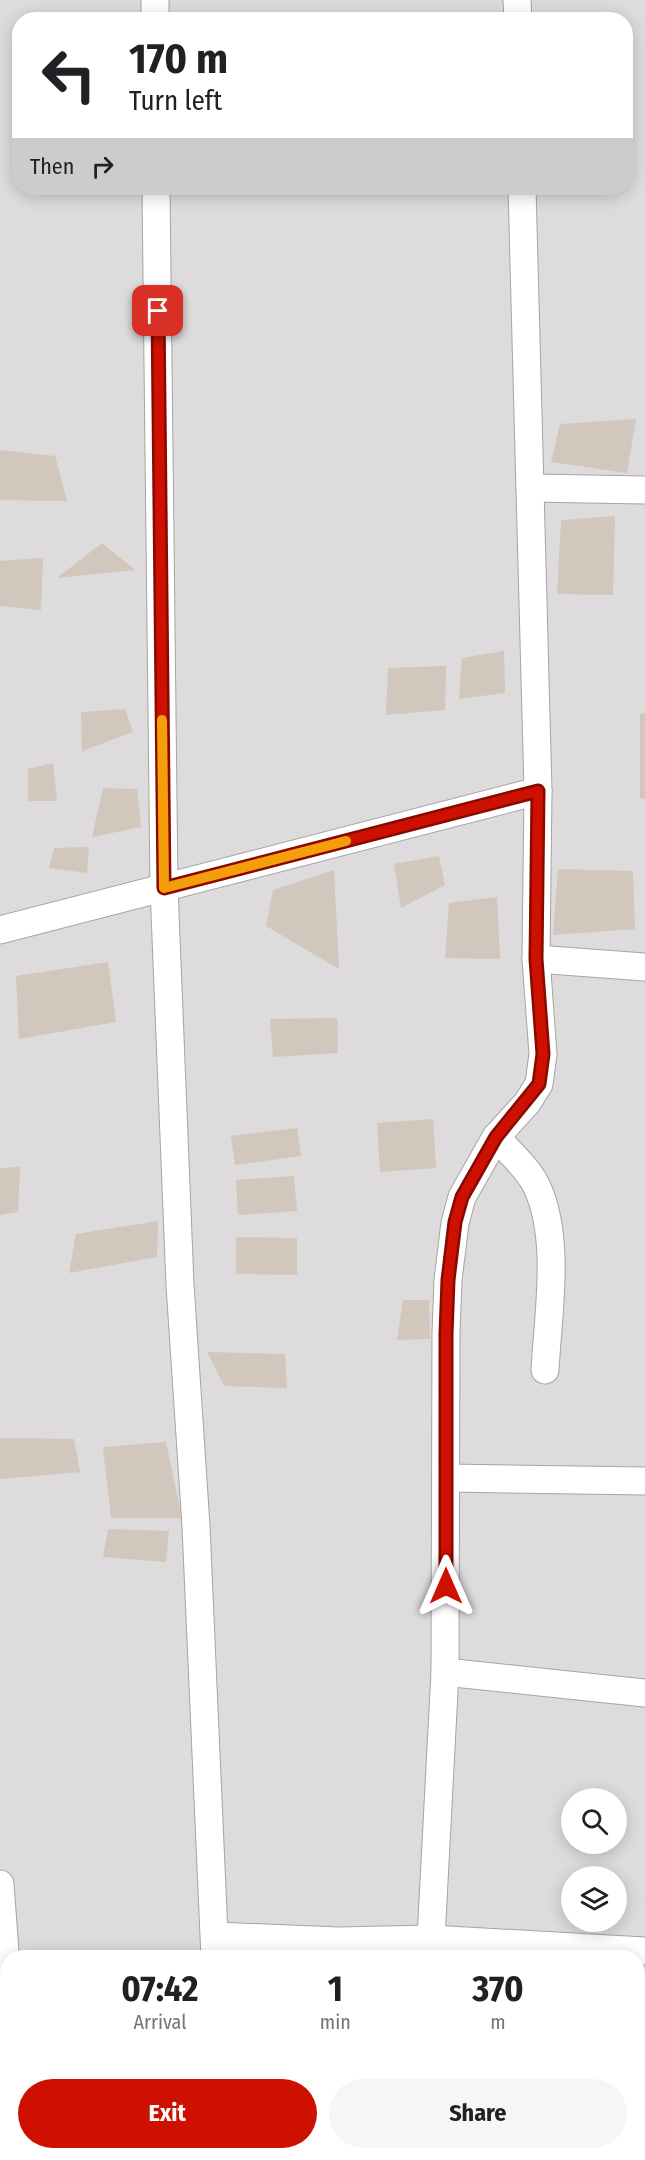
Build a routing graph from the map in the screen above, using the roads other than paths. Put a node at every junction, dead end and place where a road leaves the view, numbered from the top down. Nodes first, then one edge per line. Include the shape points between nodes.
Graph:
1 (156, 195) edge
2 (522, 195) edge
3 (530, 488) junction
4 (645, 490) edge
5 (538, 791) junction
6 (164, 888) junction
7 (0, 930) edge
8 (536, 959) junction
9 (645, 967) edge
10 (496, 1137) junction
11 (545, 1370) dead end
12 (446, 1478) junction
13 (645, 1481) edge
14 (445, 1672) junction
15 (645, 1693) edge
16 (0, 1884) edge
17 (215, 1947) edge
18 (430, 1948) edge
19 (5, 1950) edge
20 (530, 1950) edge

1 - 6 street
2 - 3 street
3 - 4 street
3 - 5 street
5 - 6 street
5 - 8 street
6 - 7 street
6 - 17 street via 180,1285 196,1526
8 - 9 street
8 - 10 street via 543,1054 539,1084
10 - 11 street via 536,1185 548,1225 551,1250
10 - 12 street via 462,1197 455,1222 448,1290
12 - 13 street
12 - 14 street
14 - 15 street
14 - 18 street
16 - 19 street
17 - 18 street via 338,1941
18 - 20 street

